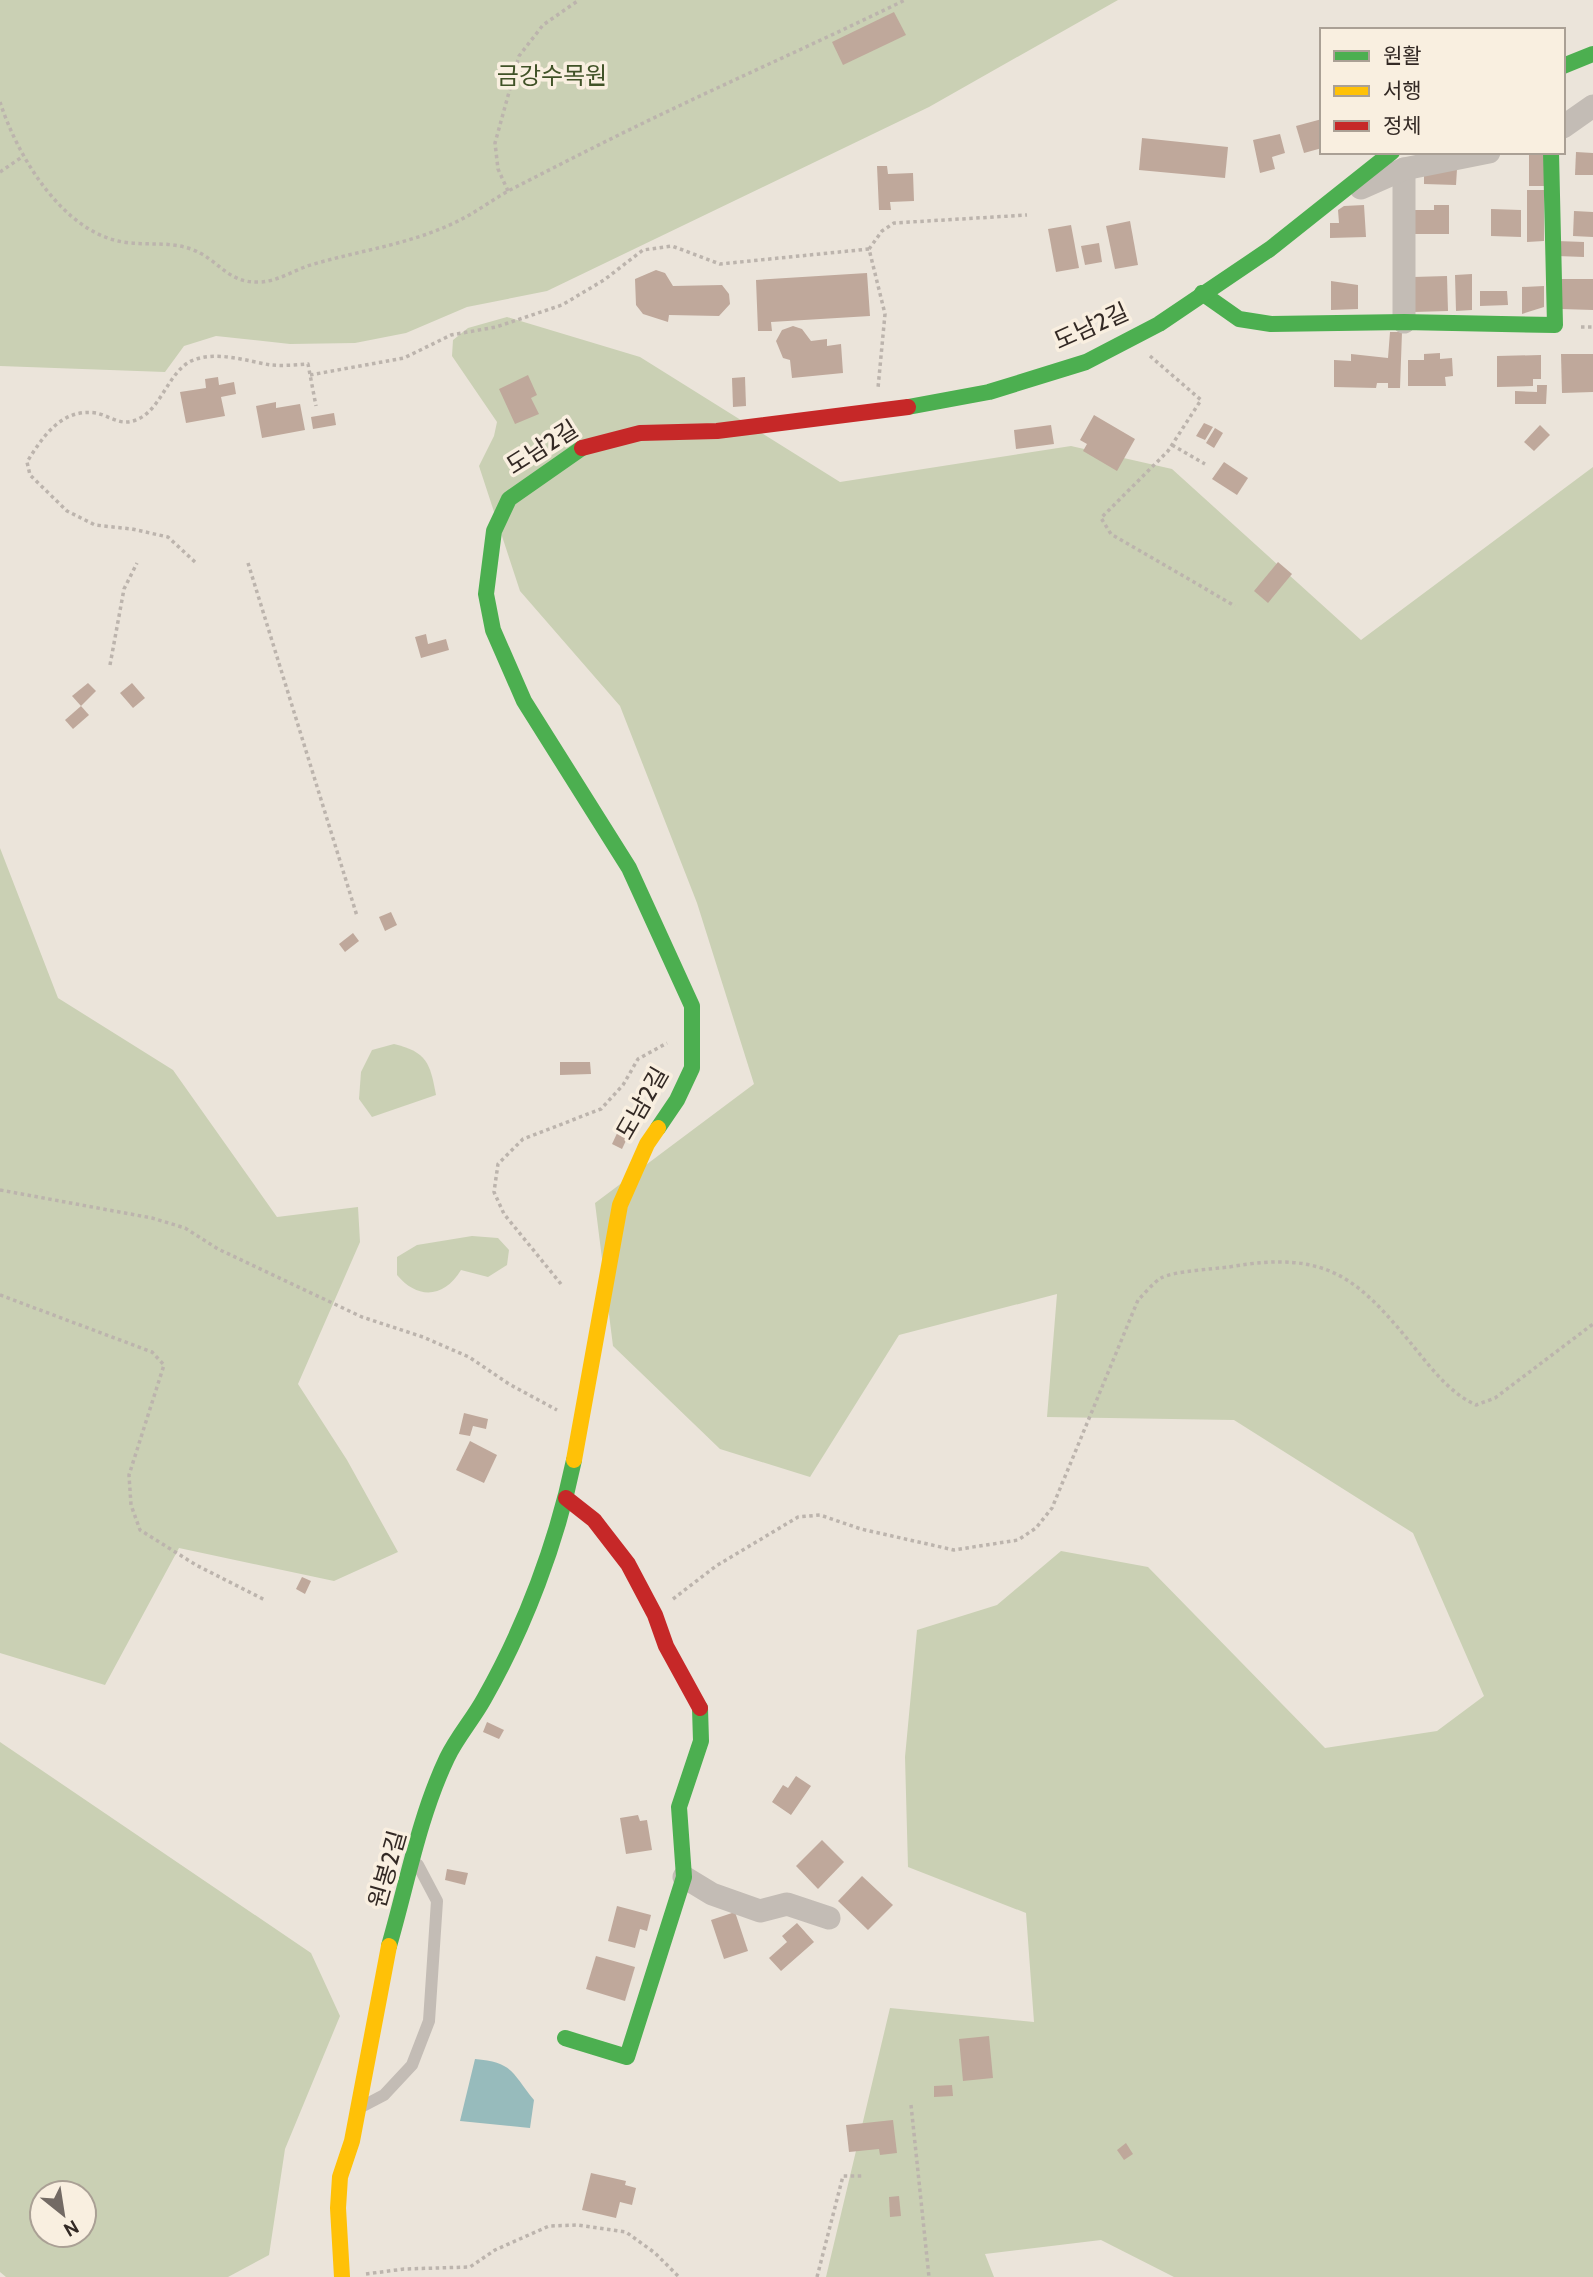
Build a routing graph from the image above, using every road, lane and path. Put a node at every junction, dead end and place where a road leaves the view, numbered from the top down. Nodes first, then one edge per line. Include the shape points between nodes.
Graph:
1 (579, 0) edge
2 (905, 0) edge
3 (1593, 54) edge
4 (1565, 65) edge
5 (0, 102) edge
6 (1593, 106) edge
7 (1565, 126) edge
8 (1466, 154) edge
9 (1551, 154) edge
10 (22, 157) junction
11 (1398, 160) edge
12 (0, 172) edge
13 (508, 191) junction
14 (1334, 198) joint
15 (1027, 215) dead end
16 (869, 248) junction
17 (1202, 293) junction
18 (1404, 322) junction
19 (1130, 339) junction
20 (310, 375) junction
21 (316, 406) dead end
22 (875, 412) junction
23 (1172, 445) junction
24 (1205, 464) dead end
25 (195, 562) dead end
26 (137, 563) dead end
27 (248, 563) dead end
28 (1235, 606) dead end
29 (110, 665) dead end
30 (357, 916) dead end
31 (693, 1028) junction
32 (0, 1190) edge
33 (561, 1284) dead end
34 (0, 1295) edge
35 (1593, 1324) edge
36 (580, 1422) junction
37 (566, 1498) junction
38 (265, 1600) dead end
39 (654, 1611) junction
40 (414, 1858) junction
41 (684, 1877) junction
42 (829, 1918) dead end
43 (565, 2038) dead end
44 (911, 2105) dead end
45 (357, 2110) junction
46 (863, 2176) dead end
47 (349, 2276) edge
48 (679, 2277) edge
49 (817, 2277) edge
50 (929, 2277) edge

1 - 13 path via 543,25 519,56 495,143 498,169
2 - 13 path
3 - 4 main road
5 - 10 path
6 - 7 street
8 - 11 street, 도남2길
9 - 18 main road via 1555,325
10 - 12 path
10 - 13 path via 79,222 102,237 171,243 194,250 237,281 278,280 312,265 413,240 457,222
11 - 14 street, 도남2길
11 - 18 street
14 - 17 main road, 도남2길 via 1270,249
15 - 16 path via 894,223 882,230
16 - 20 path via 720,264 672,246 643,250 562,305 496,327 451,335 404,358
16 - 22 path via 885,314
17 - 18 main road via 1238,319 1270,324
17 - 19 main road, 도남2길
19 - 22 main road, 도남2길 via 1086,362 989,393
19 - 23 path via 1201,400
20 - 21 path
20 - 25 path via 308,364 273,365 230,357 195,359 176,370 149,412 127,422 94,413 66,416 43,436 27,462 30,475 68,511 95,525 168,537
22 - 31 main road, 도남2길 via 717,431 640,433 586,445 509,499 494,531 485,594 493,630 524,701 629,869 692,1006
23 - 24 path
23 - 28 path via 1101,518 1111,534
26 - 29 path via 124,589
27 - 30 path
31 - 33 path via 638,1059 601,1109 523,1139 498,1164 494,1192 505,1214
31 - 36 main road, 도남2길 via 692,1068 677,1100 646,1144 620,1205
32 - 36 path via 185,1228 218,1249 362,1318 469,1357
34 - 38 path via 152,1352 163,1365 129,1475 131,1505 140,1530
35 - 39 path via 1495,1398 1476,1405 1460,1398 1361,1288 1332,1272 1300,1262 1251,1263 1162,1277 1138,1300 1052,1508 1036,1528 1018,1540 954,1550 820,1515 798,1517 716,1566
36 - 37 main road, 도남2길
37 - 39 main road via 607,1535
37 - 40 main road, 원봉2길 via 515,1638 485,1699 448,1756
39 - 41 main road via 667,1648 701,1703 698,1749 679,1800 687,1856
40 - 45 main road, 원봉2길 via 386,1958
40 - 45 lane via 437,1901 429,2021 412,2065 384,2095
41 - 42 street via 712,1894 760,1911 787,1903
41 - 43 main road via 627,2057
44 - 50 path
45 - 47 main road, 원봉2길 via 340,2177 338,2207
46 - 49 path via 843,2176
47 - 48 path via 470,2267 495,2250 549,2226 577,2225 626,2232

